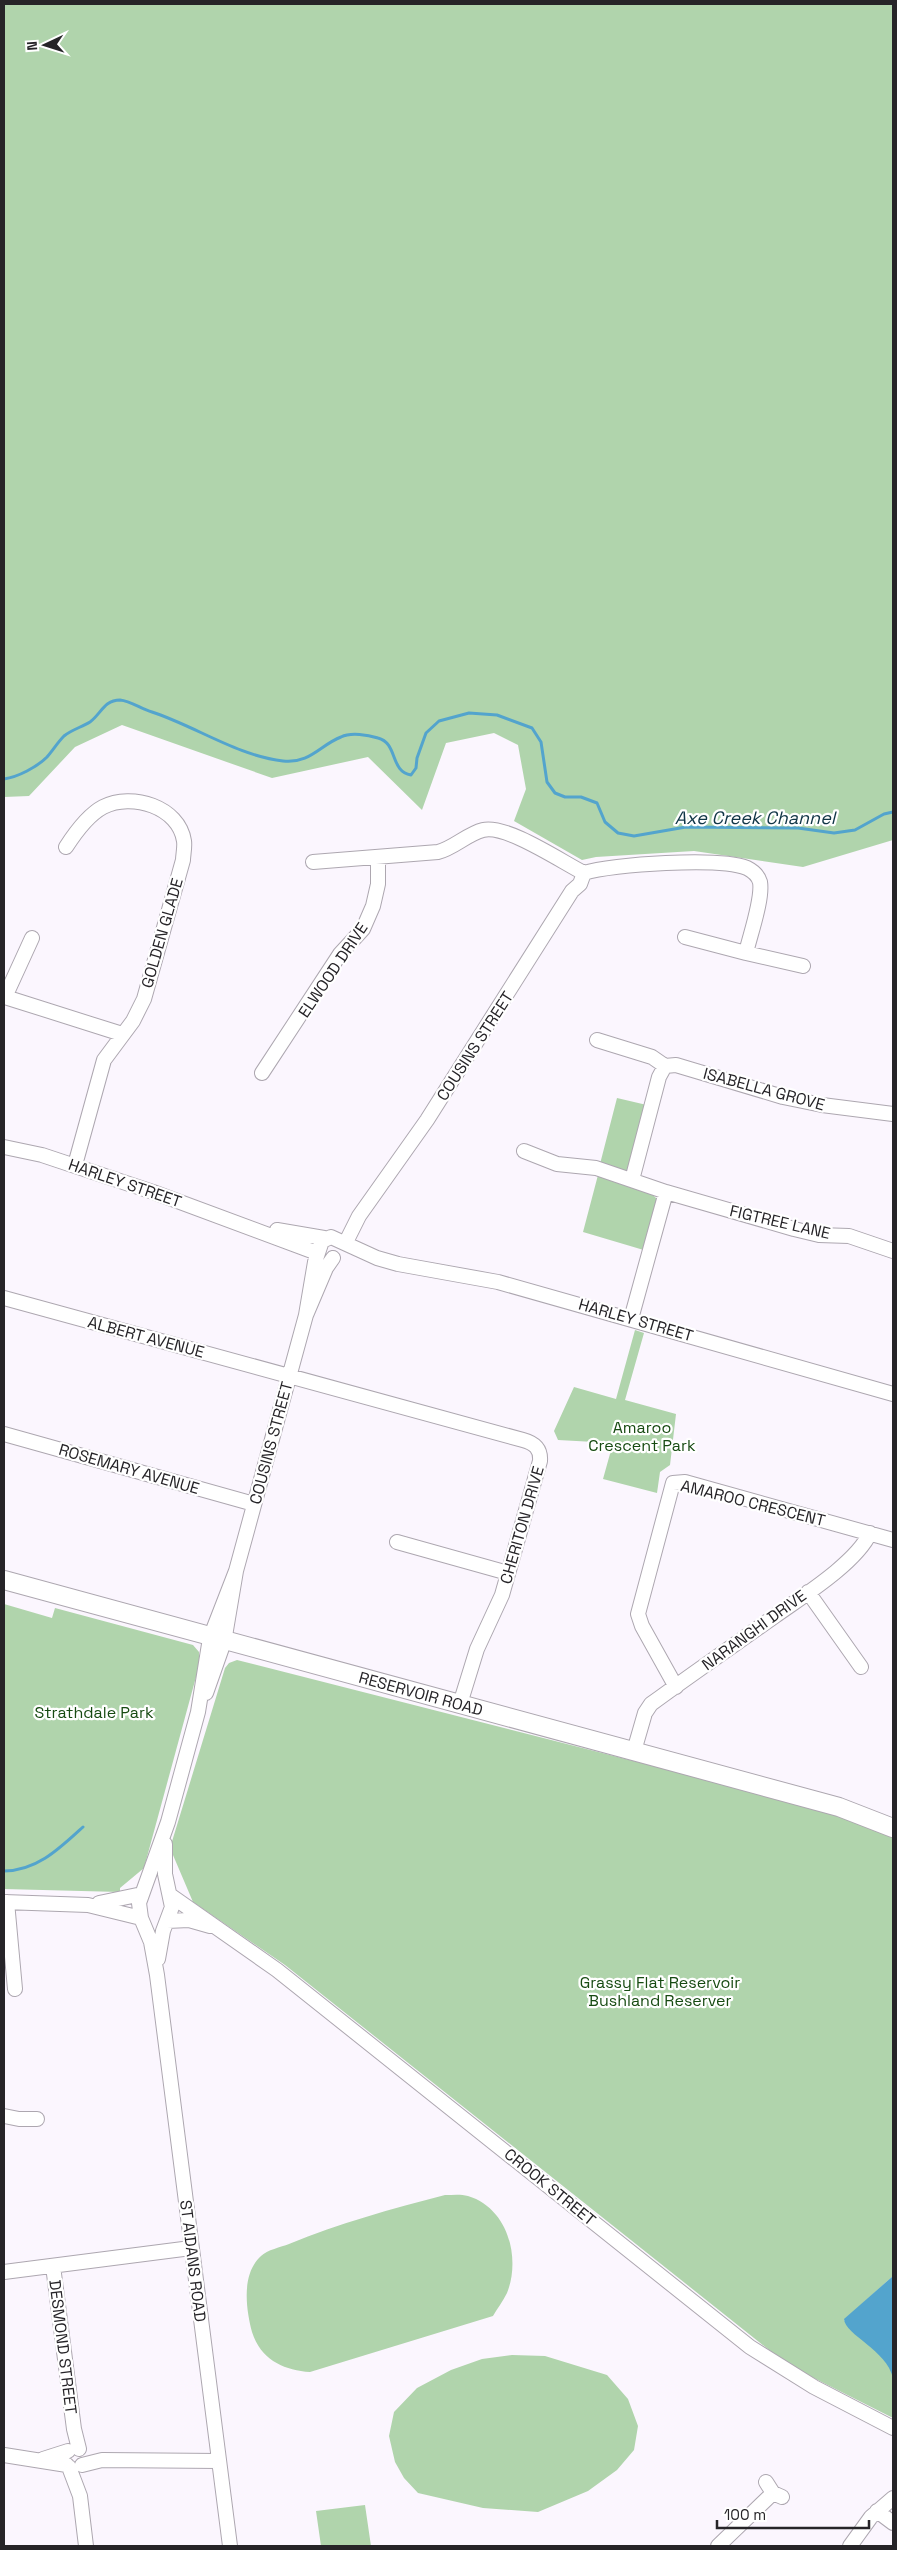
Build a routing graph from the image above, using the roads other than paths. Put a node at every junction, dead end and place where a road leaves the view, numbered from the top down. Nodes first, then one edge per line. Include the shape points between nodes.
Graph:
1 (66, 847) dead end
2 (378, 857) junction
3 (313, 862) dead end
4 (584, 873) junction
5 (685, 937) dead end
6 (32, 938) dead end
7 (746, 953) junction
8 (803, 966) dead end
9 (122, 1034) junction
10 (597, 1040) dead end
11 (665, 1066) junction
12 (262, 1073) dead end
13 (893, 1114) edge
14 (4, 1147) edge
15 (524, 1151) dead end
16 (75, 1165) junction
17 (632, 1180) junction
18 (666, 1192) junction
19 (358, 1216) junction
20 (244, 1224) junction
21 (326, 1238) junction
22 (346, 1243) junction
23 (893, 1251) edge
24 (317, 1253) junction
25 (335, 1257) junction
26 (377, 1258) junction
27 (4, 1298) edge
28 (306, 1315) junction
29 (631, 1319) junction
30 (289, 1376) junction
31 (893, 1394) edge
32 (4, 1434) edge
33 (254, 1504) junction
34 (870, 1533) junction
35 (893, 1540) edge
36 (397, 1542) dead end
37 (508, 1573) junction
38 (4, 1580) edge
39 (808, 1592) junction
40 (217, 1640) junction
41 (861, 1668) dead end
42 (676, 1686) junction
43 (460, 1704) junction
44 (634, 1751) junction
45 (839, 1807) junction
46 (893, 1817) edge
47 (168, 1822) junction
48 (893, 1828) edge
49 (142, 1894) junction
50 (169, 1894) junction
51 (6, 1902) edge
52 (88, 1904) junction
53 (142, 1918) junction
54 (167, 1921) junction
55 (218, 1928) junction
56 (157, 1975) junction
57 (15, 1988) dead end
58 (4, 2116) edge
59 (37, 2119) dead end
60 (191, 2248) junction
61 (53, 2266) junction
62 (4, 2272) edge
63 (893, 2428) edge
64 (4, 2455) edge
65 (75, 2458) junction
66 (219, 2461) junction
67 (774, 2491) dead end
68 (893, 2498) edge
69 (877, 2511) junction
70 (893, 2523) edge
71 (86, 2546) edge
72 (230, 2546) edge
73 (718, 2546) edge
74 (850, 2546) edge

1 - 9 street, GOLDEN GLADE via 75,832 103,808 122,803 151,804 171,815 185,842 183,860 144,999 134,1021
2 - 3 street
2 - 4 street via 438,852 488,830 506,833
2 - 12 street, ELWOOD DRIVE via 378,884 363,929 340,954
4 - 7 street via 600,868 696,862 746,868 755,873 760,882
4 - 19 street, COUSINS STREET via 580,884 572,891 432,1112
5 - 7 street
6 - 9 street via 5,997
7 - 8 street
9 - 16 street, GOLDEN GLADE via 104,1060
10 - 11 street, ISABELLA GROVE via 652,1057
11 - 13 street, ISABELLA GROVE via 676,1065 783,1097
11 - 17 street via 659,1077
14 - 16 street, HARLEY STREET
15 - 17 street, FIGTREE LANE via 557,1164 596,1168
16 - 20 street, HARLEY STREET
17 - 18 street, FIGTREE LANE
18 - 23 street, FIGTREE LANE via 794,1229 819,1235 848,1236
18 - 29 street
19 - 21 street, COUSINS STREET
19 - 22 street, COUSINS STREET
20 - 21 street, HARLEY STREET
20 - 24 street, HARLEY STREET via 266,1236
21 - 22 street, HARLEY STREET
21 - 24 street, COUSINS STREET
22 - 25 street, COUSINS STREET
22 - 26 street, HARLEY STREET
24 - 25 street, HARLEY STREET
24 - 28 street, COUSINS STREET
25 - 26 street, HARLEY STREET
25 - 28 street, COUSINS STREET via 326,1268
26 - 29 street, HARLEY STREET via 419,1269 485,1278
27 - 30 street, ALBERT AVENUE
28 - 30 street, COUSINS STREET
29 - 31 street, HARLEY STREET
30 - 33 street, COUSINS STREET
30 - 37 street, CHERITON DRIVE via 536,1446 540,1461
32 - 33 street, ROSEMARY AVENUE
33 - 40 street, COUSINS STREET
34 - 35 street
34 - 39 street, NARANGHI DRIVE via 853,1557
34 - 42 street, AMAROO CRESCENT via 685,1482 673,1483 638,1614
36 - 37 street
37 - 43 street, CHERITON DRIVE via 498,1605 477,1649
38 - 40 main road, RESERVOIR ROAD
39 - 41 street
39 - 42 street, NARANGHI DRIVE
40 - 43 main road, RESERVOIR ROAD
40 - 47 street, COUSINS STREET via 214,1674 198,1712
42 - 44 street, NARANGHI DRIVE via 648,1708
43 - 44 main road, RESERVOIR ROAD
44 - 45 main road, RESERVOIR ROAD
45 - 46 main road, RESERVOIR ROAD
45 - 48 main road, RESERVOIR ROAD
47 - 49 street, COUSINS STREET
47 - 50 street, COUSINS STREET via 164,1859
49 - 50 street via 157,1890
49 - 52 street
49 - 53 street via 139,1909
50 - 54 street via 172,1907
50 - 55 street, CROOK STREET
51 - 52 street
51 - 57 street
52 - 53 street
53 - 54 street via 152,1924
53 - 56 street, ST AIDANS ROAD via 151,1942
54 - 55 street, CROOK STREET via 189,1920
54 - 56 street, ST AIDANS ROAD via 160,1941
55 - 63 street, CROOK STREET via 277,1970 750,2347 814,2387
56 - 60 street, ST AIDANS ROAD
58 - 59 street
60 - 61 street
60 - 66 street, ST AIDANS ROAD
61 - 62 street
61 - 65 street, DESMOND STREET
64 - 65 street
65 - 66 street
65 - 71 street
66 - 72 street, ST AIDANS ROAD
67 - 73 street
68 - 69 street
69 - 70 street
69 - 74 street

